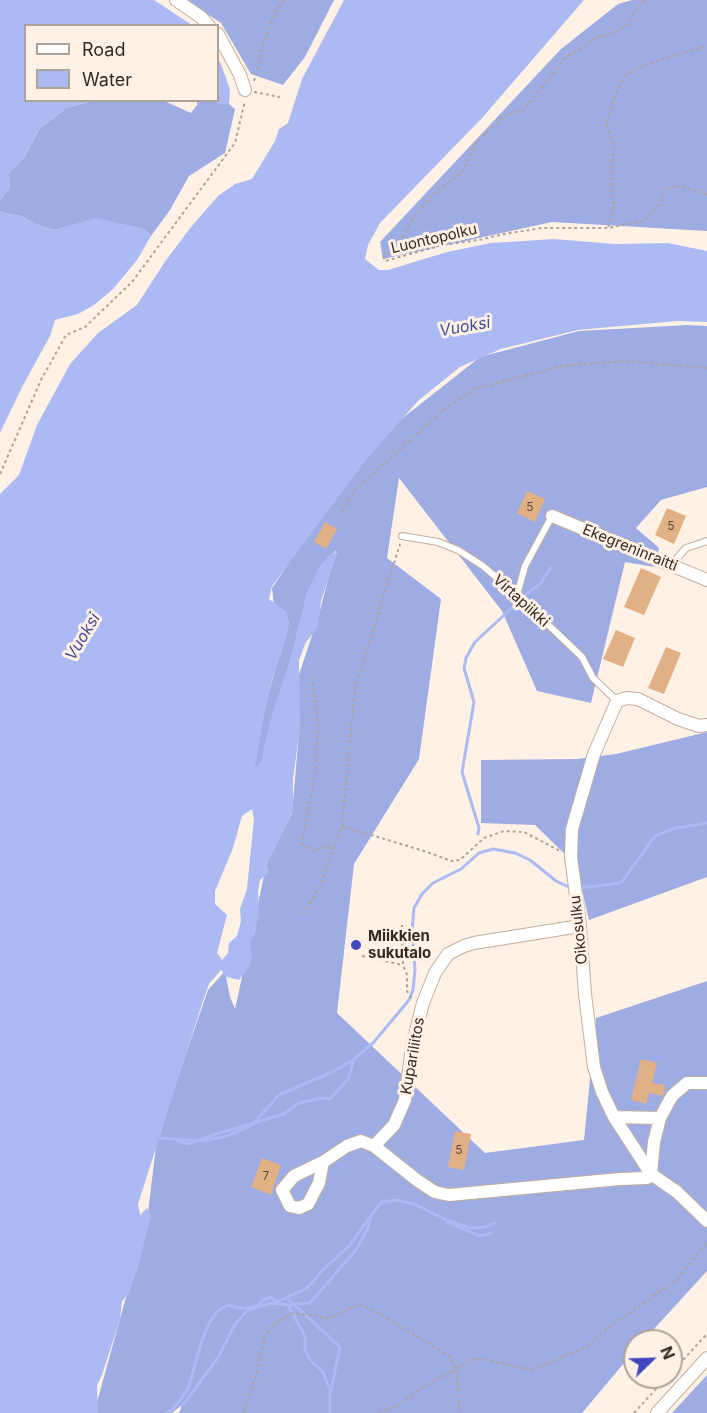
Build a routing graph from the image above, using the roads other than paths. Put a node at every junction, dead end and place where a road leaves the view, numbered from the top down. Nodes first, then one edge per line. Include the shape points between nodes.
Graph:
1 (176, 0) edge
2 (207, 24) edge
3 (219, 36) edge
4 (245, 90) road end
5 (552, 516) joint
6 (402, 536) road end
7 (707, 542) edge
8 (672, 564) junction
9 (707, 580) edge
10 (517, 595) junction
11 (617, 701) junction
12 (707, 725) edge
13 (580, 926) junction
14 (707, 1083) edge
15 (614, 1117) junction
16 (660, 1118) junction
17 (374, 1146) junction
18 (323, 1162) dead end
19 (651, 1174) junction
20 (707, 1221) edge
21 (707, 1358) edge
22 (657, 1413) edge

1 - 2 street
3 - 4 street
5 - 8 street, Ekegreninraitti
5 - 10 lane via 525,566
6 - 10 lane, Virtapiikki via 458,550
7 - 8 lane via 686,548
8 - 9 street, Ekegreninraitti
10 - 11 lane, Virtapiikki via 582,657 594,678
11 - 12 street via 638,699 678,719
11 - 13 street, Oikosulku via 594,754 572,829 570,857
13 - 15 street, Oikosulku via 594,1067
13 - 17 street, Kupariliitos via 474,943 448,954 435,973 418,1020 405,1100 394,1125
14 - 16 street via 687,1083 672,1096
15 - 16 street
15 - 19 street, Oikosulku
16 - 19 street
17 - 18 street via 361,1141
17 - 19 street via 435,1192 449,1195 647,1178
19 - 20 street, Oikosulku
21 - 22 street

